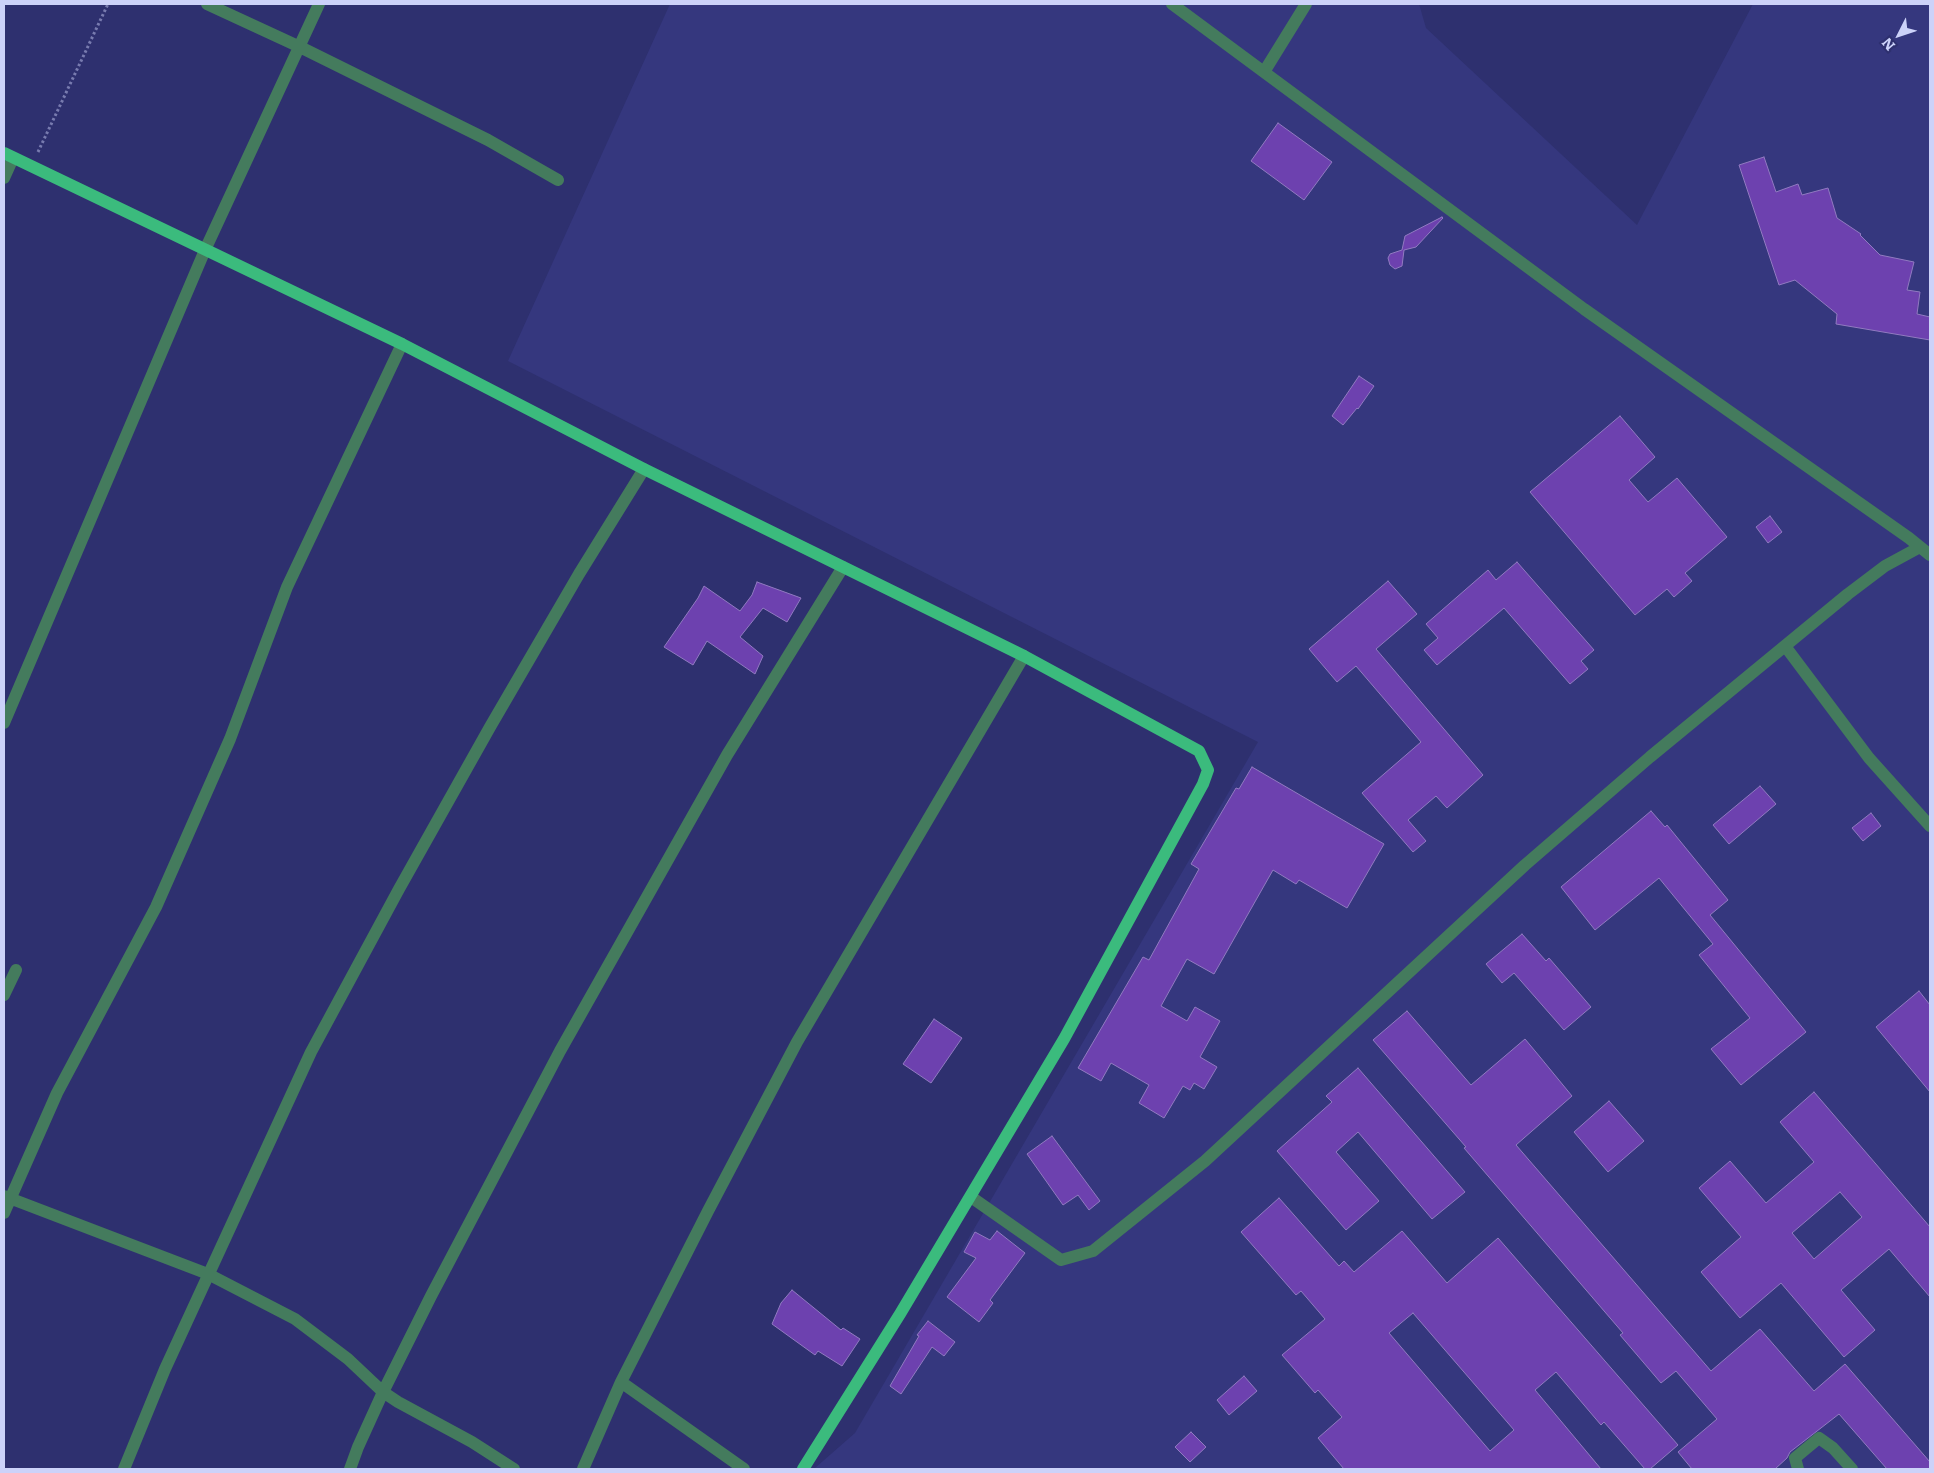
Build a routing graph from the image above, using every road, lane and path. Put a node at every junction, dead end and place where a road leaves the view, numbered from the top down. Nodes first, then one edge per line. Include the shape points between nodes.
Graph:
1 (108, 4) edge
2 (207, 4) edge
3 (319, 4) edge
4 (1172, 4) edge
5 (1306, 4) edge
6 (300, 47) junction
7 (1264, 72) junction
8 (8, 155) edge
9 (31, 166) junction
10 (4, 178) edge
11 (558, 180) dead end
12 (205, 250) junction
13 (402, 344) junction
14 (644, 469) junction
15 (1925, 551) edge
16 (843, 567) junction
17 (1785, 646) junction
18 (1024, 656) junction
19 (4, 724) edge
20 (1930, 826) edge
21 (16, 970) dead end
22 (4, 995) edge
23 (7, 1197) edge
24 (971, 1197) junction
25 (4, 1213) edge
26 (208, 1274) junction
27 (621, 1382) junction
28 (383, 1392) junction
29 (124, 1469) edge
30 (350, 1469) edge
31 (514, 1469) edge
32 (583, 1469) edge
33 (744, 1469) edge
34 (803, 1469) edge
35 (1798, 1469) edge
36 (1852, 1469) edge

1 - 9 path
2 - 6 street
3 - 6 street
4 - 7 street
5 - 7 street
6 - 11 street via 488,140
6 - 12 street
7 - 15 street via 1584,309
8 - 9 main road
8 - 10 street
9 - 12 main road
12 - 13 main road
12 - 19 street
13 - 14 main road
13 - 23 street via 287,587 230,739 156,907 57,1093
14 - 16 main road
14 - 26 street via 579,574 399,889 311,1052
15 - 17 street via 1885,566
16 - 18 main road
16 - 28 street via 727,755 560,1052
17 - 20 street via 1869,758
17 - 24 street via 1525,865 1205,1161 1093,1251 1061,1260
18 - 24 main road via 1199,751 1208,770 1064,1039
18 - 27 street via 797,1042
21 - 22 street
23 - 25 street
23 - 26 street
24 - 34 main road
26 - 28 street via 295,1319 348,1359
26 - 29 street
27 - 32 street
27 - 33 street
28 - 30 street
28 - 31 street
35 - 36 street via 1795,1458 1819,1438

